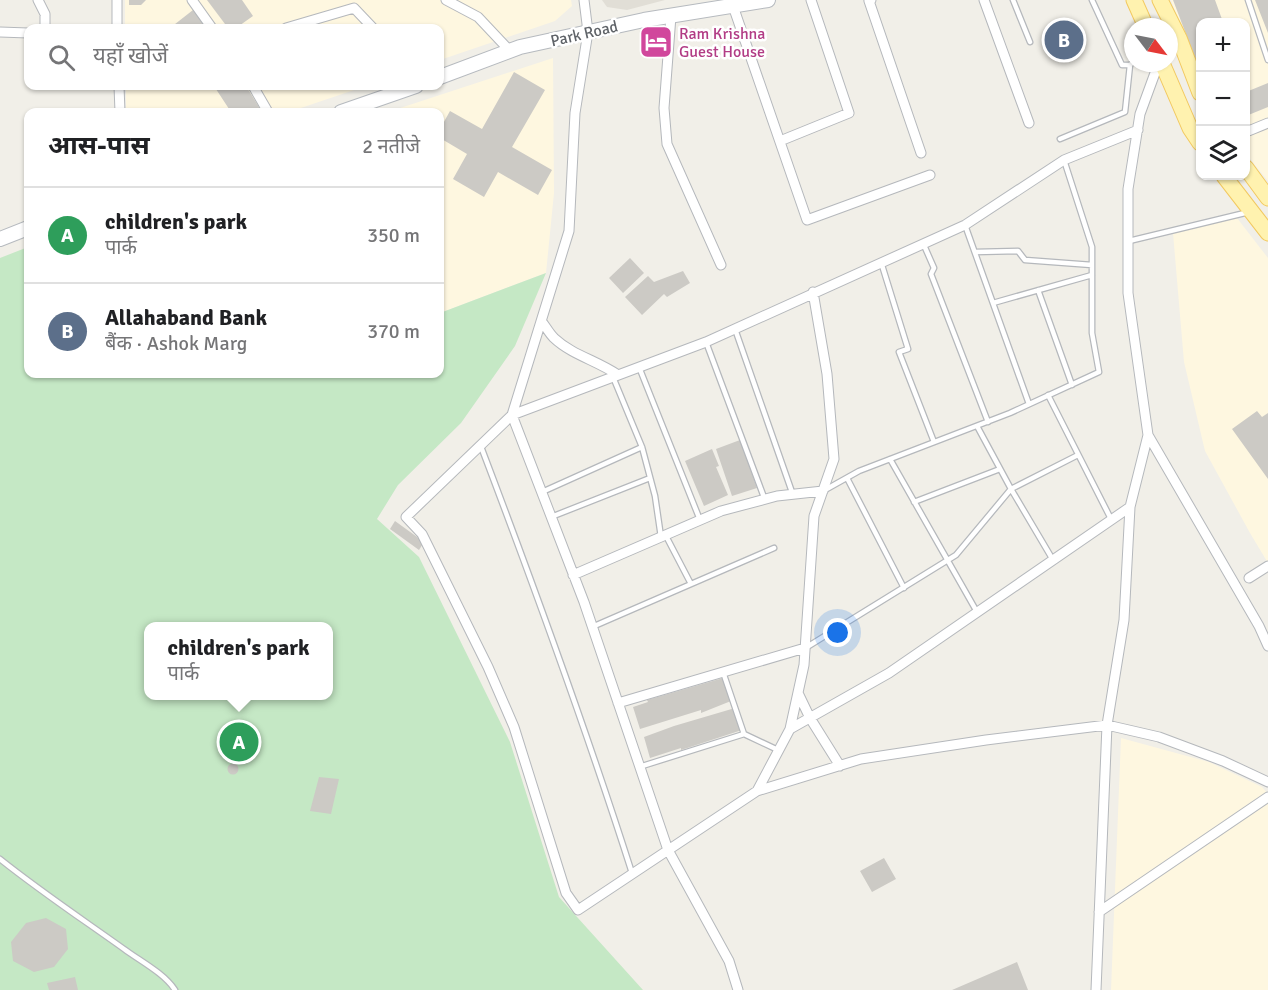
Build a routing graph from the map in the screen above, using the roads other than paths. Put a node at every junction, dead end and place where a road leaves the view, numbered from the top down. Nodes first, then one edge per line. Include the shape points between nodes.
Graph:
1 (38, 0) edge
2 (117, 0) edge
3 (192, 0) edge
4 (446, 0) edge
5 (584, 0) edge
6 (768, 0) edge
7 (811, 0) edge
8 (871, 0) edge
9 (984, 0) edge
10 (1014, 0) edge
11 (1092, 0) edge
12 (1134, 0) edge
13 (1160, 0) edge
14 (1248, 0) edge
15 (733, 6) junction
16 (671, 16) junction
17 (1142, 18) edge
18 (45, 24) edge
19 (117, 24) edge
20 (209, 24) edge
21 (300, 24) edge
22 (369, 24) edge
23 (588, 32) junction
24 (0, 33) edge
25 (24, 33) edge
26 (1030, 42) dead end
27 (510, 51) junction
28 (1268, 60) edge
29 (1124, 65) edge
30 (1130, 72) edge
31 (1156, 72) edge
32 (1166, 72) edge
33 (444, 76) edge
34 (1196, 83) edge
35 (119, 90) edge
36 (255, 90) edge
37 (404, 90) edge
38 (120, 108) edge
39 (266, 108) edge
40 (353, 108) edge
41 (1029, 123) dead end
42 (1268, 123) edge
43 (1138, 130) junction
44 (1250, 130) edge
45 (1196, 137) edge
46 (1060, 138) dead end
47 (780, 141) junction
48 (921, 153) dead end
49 (1064, 160) junction
50 (930, 175) dead end
51 (1250, 175) edge
52 (1227, 180) edge
53 (1268, 198) edge
54 (1252, 212) junction
55 (966, 225) junction
56 (24, 229) edge
57 (1268, 233) edge
58 (0, 238) edge
59 (1128, 241) junction
60 (923, 243) junction
61 (975, 252) junction
62 (881, 262) junction
63 (721, 265) dead end
64 (1092, 265) junction
65 (1092, 275) junction
66 (1038, 290) junction
67 (813, 292) junction
68 (993, 303) junction
69 (542, 322) junction
70 (735, 329) junction
71 (706, 342) junction
72 (639, 367) junction
73 (616, 376) junction
74 (1072, 384) junction
75 (1048, 395) junction
76 (1029, 404) junction
77 (512, 415) junction
78 (988, 422) junction
79 (977, 426) junction
80 (1148, 435) junction
81 (934, 442) junction
82 (480, 444) junction
83 (642, 447) junction
84 (1078, 455) junction
85 (890, 459) junction
86 (1000, 468) junction
87 (650, 478) junction
88 (847, 478) junction
89 (1011, 489) junction
90 (823, 491) junction
91 (542, 492) junction
92 (794, 495) junction
93 (765, 500) junction
94 (914, 502) junction
95 (1130, 507) junction
96 (551, 517) junction
97 (1111, 519) junction
98 (700, 520) junction
99 (663, 536) junction
100 (774, 548) dead end
101 (1053, 560) junction
102 (947, 561) junction
103 (1268, 566) edge
104 (573, 575) junction
105 (1249, 578) dead end
106 (691, 584) junction
107 (904, 588) junction
108 (977, 612) junction
109 (592, 627) junction
110 (1268, 646) edge
111 (805, 648) junction
112 (723, 672) junction
113 (798, 693) junction
114 (618, 703) junction
115 (810, 718) junction
116 (1107, 725) junction
117 (790, 729) junction
118 (744, 734) junction
119 (778, 750) junction
120 (840, 766) junction
121 (639, 767) junction
122 (1268, 782) edge
123 (757, 791) junction
124 (1268, 797) edge
125 (668, 850) junction
126 (0, 859) edge
127 (632, 873) junction
128 (1099, 912) junction
129 (175, 990) edge
130 (738, 990) edge
131 (1096, 990) edge

1 - 18 street
2 - 19 street
3 - 20 street
4 - 27 street via 478,17
5 - 23 street
6 - 15 street, Park Road
7 - 47 street via 849,113
8 - 48 street
9 - 41 street
10 - 26 lane
11 - 29 lane
12 - 17 main road
13 - 34 main road
14 - 28 lane
15 - 16 street, Park Road
15 - 47 street
16 - 23 street, Park Road
16 - 63 street via 664,108 667,144
21 - 22 street via 354,8
23 - 27 street, Park Road
23 - 69 street via 575,113 569,231
24 - 25 street
27 - 33 street, Park Road
30 - 46 lane via 1125,112
31 - 43 street
32 - 45 main road
35 - 38 street
36 - 39 street
37 - 40 street
42 - 44 street
43 - 49 street
43 - 59 street via 1128,189
47 - 50 street via 807,219
49 - 55 street
49 - 64 lane via 1092,247
51 - 53 main road
52 - 54 main road
54 - 57 main road
54 - 59 lane
55 - 60 street
55 - 61 lane
56 - 58 street
59 - 80 street via 1128,293
60 - 62 street
60 - 78 lane via 934,268 931,274
61 - 64 lane via 1018,251 1025,260
61 - 68 lane
62 - 67 street
62 - 81 lane via 908,349 899,352
64 - 65 lane
65 - 66 lane
65 - 74 lane via 1092,333 1099,372
66 - 68 lane
66 - 74 lane
67 - 70 street
67 - 90 street via 827,374 834,459
68 - 76 lane
69 - 73 street via 555,339 604,365
69 - 77 street
70 - 71 street
70 - 92 lane
71 - 72 street
71 - 93 lane
72 - 73 street
72 - 98 lane
73 - 77 street
73 - 83 lane
74 - 75 lane
75 - 76 lane
75 - 84 lane
76 - 78 lane
77 - 82 street
77 - 91 street
78 - 79 lane
79 - 81 lane
79 - 86 lane
80 - 95 street
80 - 110 street
81 - 85 lane
82 - 127 lane via 539,598
82 - 127 street via 406,517 422,534 514,727 566,893 578,910
83 - 87 lane
83 - 91 lane
84 - 89 lane
84 - 97 lane
85 - 88 lane
85 - 94 lane
86 - 89 lane
86 - 94 lane
87 - 96 lane
87 - 99 lane
88 - 90 lane
88 - 107 lane
89 - 101 lane
89 - 102 lane
90 - 92 street
90 - 111 street via 814,516
91 - 96 street
92 - 93 street
93 - 98 street
94 - 102 lane
95 - 97 street
95 - 116 street via 1124,620
96 - 104 street
97 - 101 street
98 - 99 street
99 - 104 street
99 - 106 lane
100 - 106 lane
101 - 108 street
102 - 107 lane
102 - 108 lane
103 - 105 street
104 - 109 street
106 - 109 lane
107 - 111 lane
108 - 115 street via 889,673
109 - 114 street
111 - 112 street
111 - 113 street
112 - 114 street
112 - 118 lane
113 - 115 street
113 - 117 street
114 - 121 street
115 - 117 street
115 - 120 street
116 - 120 street via 974,741 861,759
116 - 122 street via 1159,737
116 - 128 street
117 - 119 street
118 - 119 lane
118 - 121 lane
119 - 123 street
120 - 123 street
121 - 125 street
123 - 125 street
124 - 128 street
125 - 127 street
125 - 130 street via 729,961
126 - 129 lane
128 - 131 street

